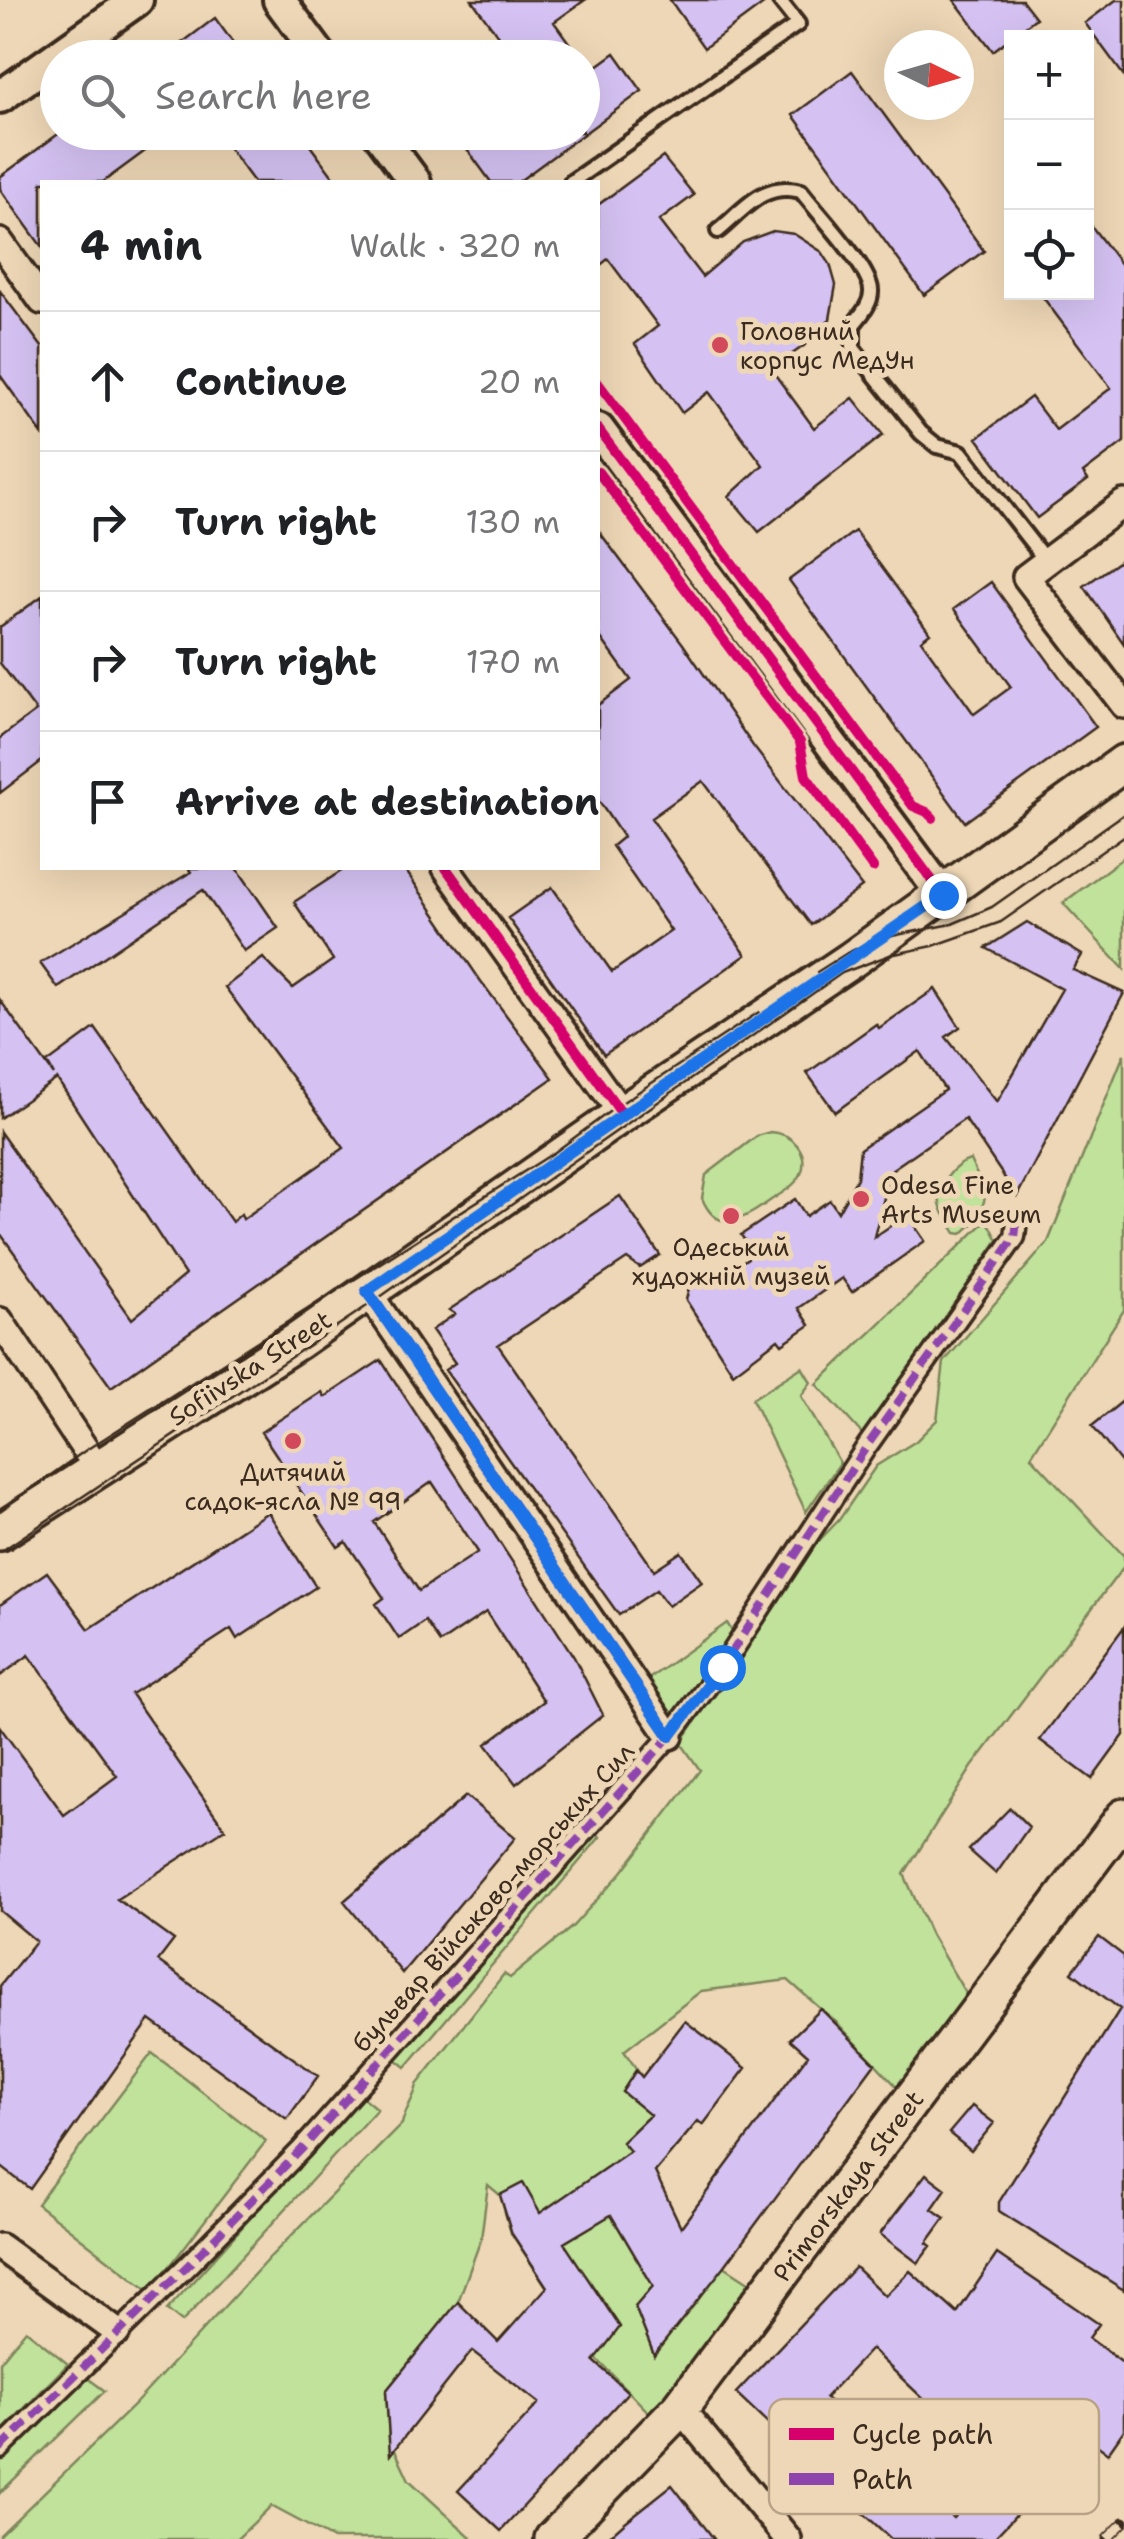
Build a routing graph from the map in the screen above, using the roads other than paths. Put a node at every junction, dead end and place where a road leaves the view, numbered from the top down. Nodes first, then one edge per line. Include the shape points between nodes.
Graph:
1 (137, 0) edge
2 (280, 0) edge
3 (779, 0) edge
4 (81, 40) edge
5 (309, 40) edge
6 (40, 69) edge
7 (0, 97) edge
8 (391, 150) edge
9 (413, 180) edge
10 (575, 180) edge
11 (718, 231) dead end
12 (0, 242) edge
13 (40, 298) edge
14 (600, 432) edge
15 (1124, 503) edge
16 (1046, 562) junction
17 (1124, 705) edge
18 (1124, 764) edge
19 (447, 870) edge
20 (943, 895) junction
21 (622, 1114) junction
22 (1017, 1222) dead end
23 (367, 1291) junction
24 (0, 1320) edge
25 (98, 1469) junction
26 (0, 1532) edge
27 (670, 1736) junction
28 (1124, 1817) edge
29 (0, 2247) edge
30 (117, 2332) junction
31 (680, 2408) junction
32 (0, 2449) edge
33 (553, 2539) edge
34 (788, 2539) edge

1 - 4 street
2 - 5 street
3 - 10 lane via 798,24
6 - 7 street
8 - 9 street
11 - 16 lane via 768,190 800,191 867,274 872,293 853,325 854,348 920,432 937,446 961,452
12 - 13 street
14 - 20 street
15 - 16 street
16 - 17 street via 1026,577
18 - 20 main road, Sofiivska Street
19 - 21 street
20 - 21 main road, Sofiivska Street
21 - 23 main road, Sofiivska Street
22 - 27 street, бульвар Військово-морських Сил via 1016,1237
23 - 25 main road, Sofiivska Street
23 - 27 street
24 - 25 street
25 - 26 main road, Sofiivska Street
27 - 30 street, бульвар Військово-морських Сил via 302,2149
28 - 31 main road, Primorskaya Street
29 - 30 street
30 - 32 street, бульвар Військово-морських Сил
31 - 33 main road, Primorskaya Street
31 - 34 street

